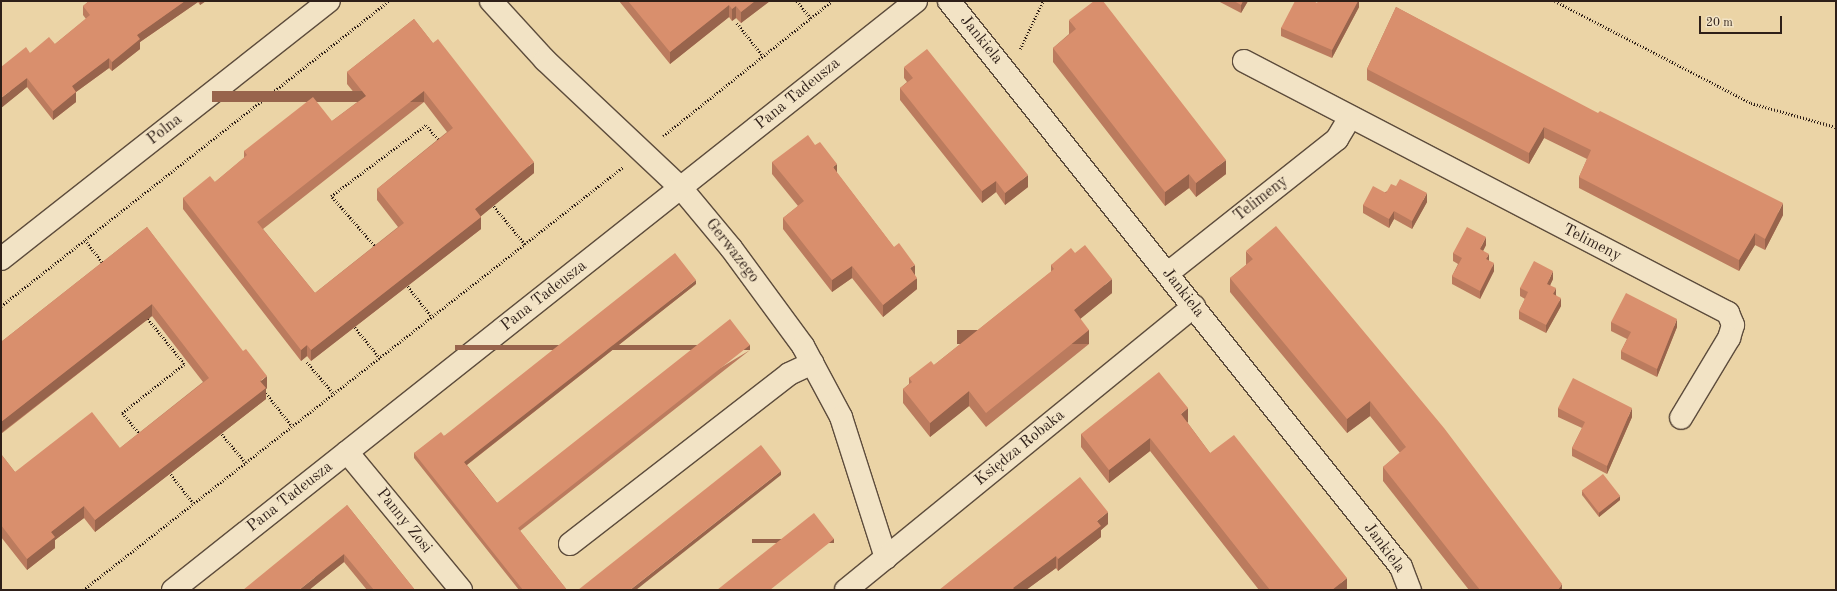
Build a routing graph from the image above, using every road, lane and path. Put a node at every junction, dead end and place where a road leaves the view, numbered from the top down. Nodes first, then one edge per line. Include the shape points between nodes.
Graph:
1 (329, 1) edge
2 (389, 1) edge
3 (491, 1) edge
4 (797, 1) edge
5 (832, 1) edge
6 (916, 1) edge
7 (949, 1) edge
8 (1043, 1) edge
9 (1555, 1) edge
10 (811, 18) junction
11 (737, 23) edge
12 (763, 56) junction
13 (1244, 61) dead end
14 (1000, 65) junction
15 (1349, 118) junction
16 (1836, 127) edge
17 (446, 149) edge
18 (644, 151) junction
19 (681, 188) junction
20 (490, 202) edge
21 (85, 240) junction
22 (525, 244) junction
23 (379, 251) edge
24 (3, 252) edge
25 (110, 271) edge
26 (1168, 273) junction
27 (403, 281) edge
28 (1, 306) edge
29 (1194, 306) junction
30 (144, 314) edge
31 (432, 317) junction
32 (353, 325) edge
33 (380, 358) junction
34 (307, 362) edge
35 (813, 363) junction
36 (266, 393) edge
37 (334, 394) junction
38 (1681, 418) dead end
39 (292, 426) junction
40 (220, 431) edge
41 (141, 437) edge
42 (348, 452) junction
43 (246, 463) junction
44 (165, 467) edge
45 (194, 503) junction
46 (570, 544) dead end
47 (886, 558) junction
48 (83, 590) edge
49 (173, 590) edge
50 (461, 590) edge
51 (846, 590) edge
52 (1410, 590) edge

1 - 24 street, Polna
2 - 21 path
3 - 18 street, Gerwazego via 546,60
4 - 10 path
5 - 10 path
6 - 19 street, Pana Tadeusza
7 - 14 street, Jankiela
8 - 14 path via 1019,50
9 - 16 path via 1751,104
10 - 12 path
11 - 12 path
12 - 18 path
13 - 15 street, Telimeny
14 - 26 street, Jankiela
15 - 26 street, Telimeny via 1337,139
15 - 38 street, Telimeny via 1728,313 1733,325 1729,338
17 - 23 path via 426,125 331,196
18 - 19 street, Gerwazego
18 - 22 path
19 - 35 street, Gerwazego via 731,248
19 - 42 street, Pana Tadeusza
20 - 22 path
21 - 25 path
21 - 28 path
22 - 31 path
26 - 29 street, Jankiela
27 - 31 path
29 - 47 street, Księdza Robaka
29 - 52 street, Jankiela via 1400,568
30 - 41 path via 184,364 122,413
31 - 33 path
32 - 33 path
33 - 37 path
34 - 37 path
35 - 46 street via 789,374
35 - 47 street, Gerwazego via 841,417
36 - 39 path
37 - 39 path
39 - 43 path
40 - 43 path
42 - 49 street, Pana Tadeusza
42 - 50 street, Panny Zosi
43 - 45 path
44 - 45 path
45 - 48 path
47 - 51 street, Księdza Robaka

